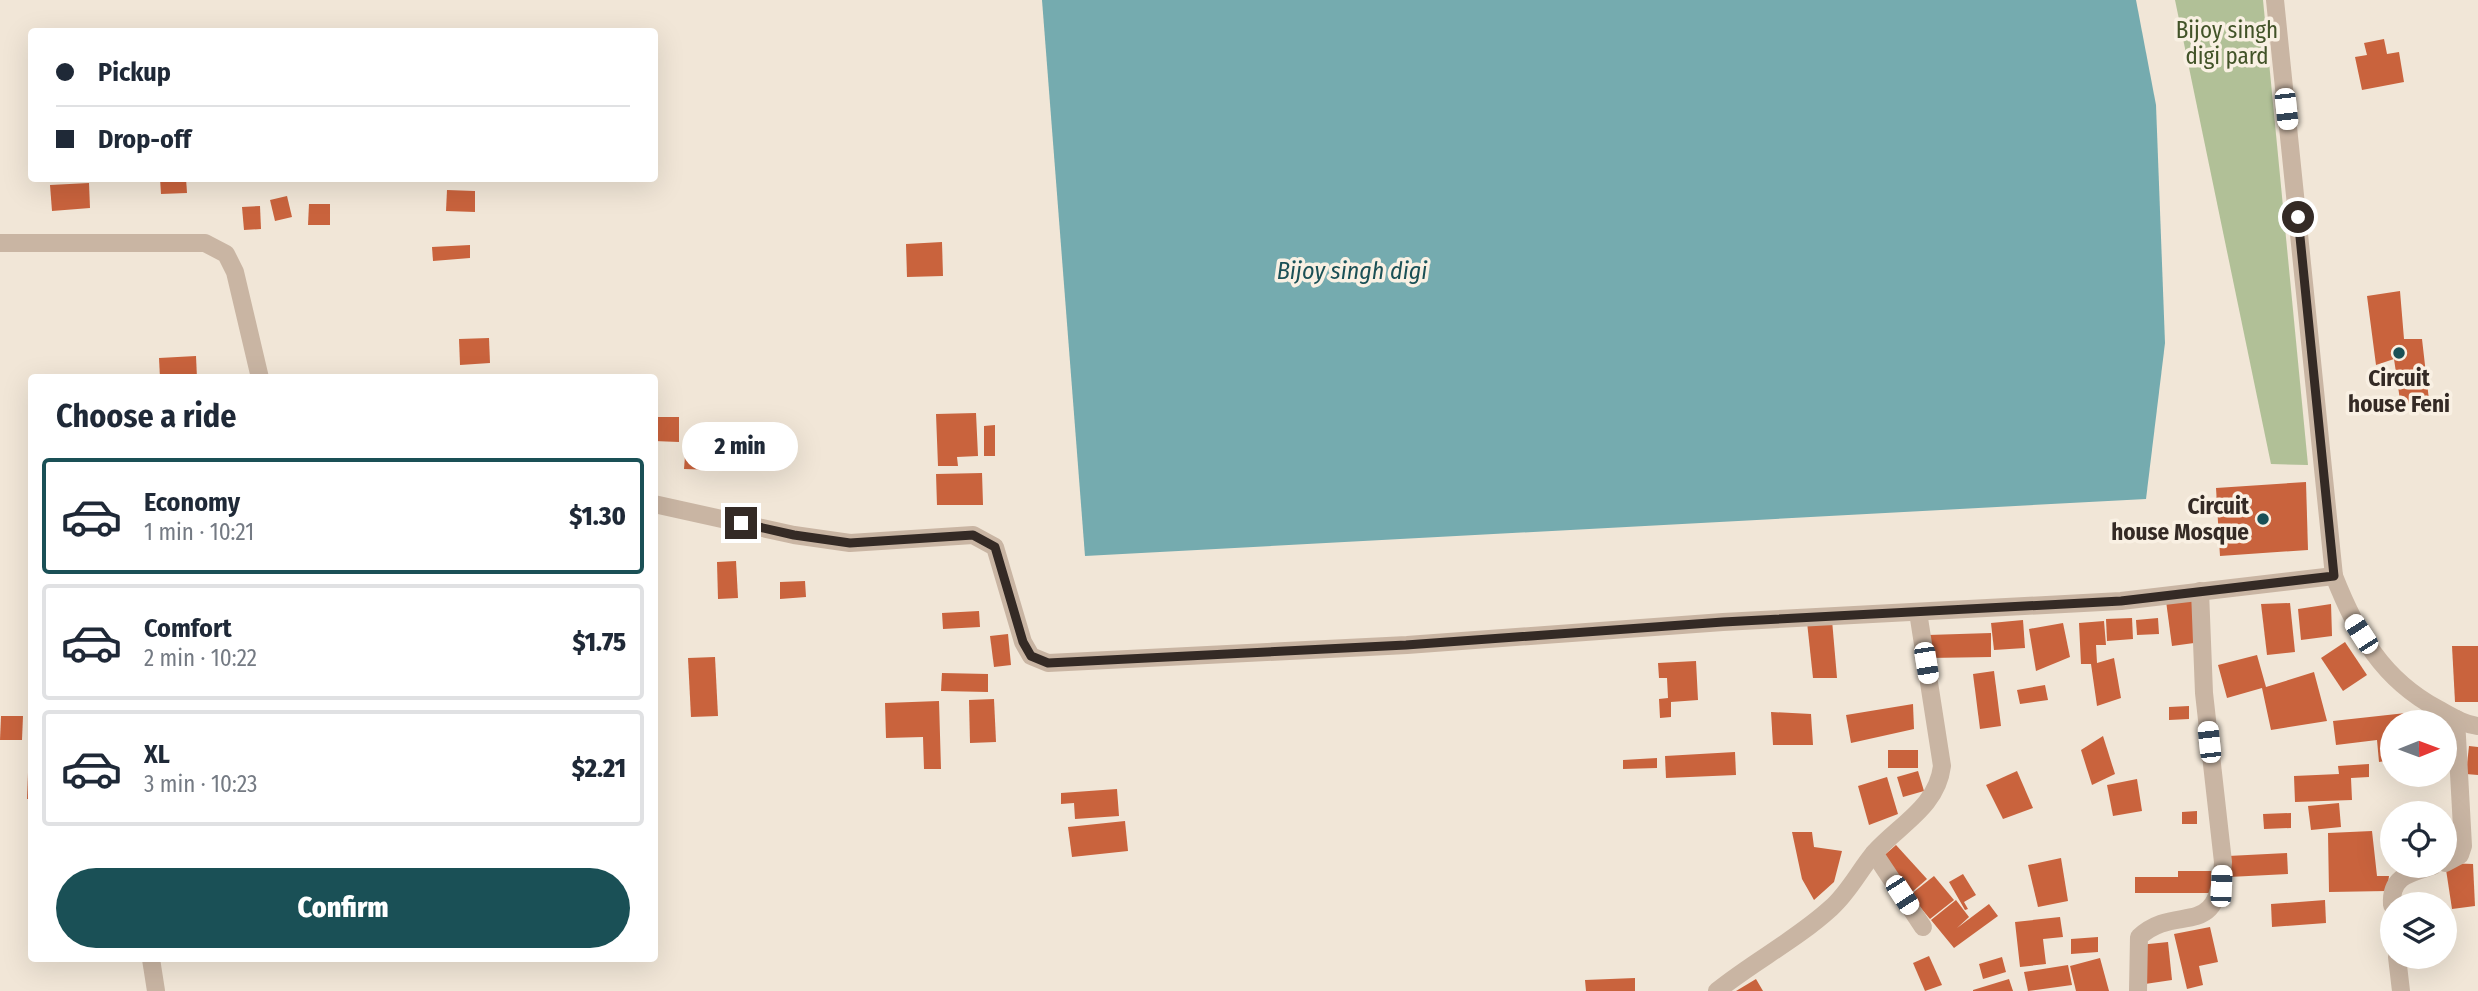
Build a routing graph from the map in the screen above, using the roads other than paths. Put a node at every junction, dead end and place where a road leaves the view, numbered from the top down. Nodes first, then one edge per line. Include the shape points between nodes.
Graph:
1 (2275, 0) edge
2 (0, 243) edge
3 (259, 374) edge
4 (658, 505) edge
5 (2334, 576) junction
6 (2200, 592) junction
7 (1918, 612) junction
8 (2440, 710) edge
9 (2457, 719) edge
10 (2478, 726) edge
11 (2457, 737) edge
12 (1874, 853) junction
13 (2457, 857) edge
14 (1923, 927) dead end
15 (151, 962) edge
16 (2398, 969) edge
17 (156, 991) edge
18 (1717, 991) edge
19 (2138, 991) edge
20 (2401, 991) edge

1 - 5 street
2 - 3 street via 205,243 226,254 235,272
4 - 7 street via 850,543 973,535 987,540 995,547 1023,642 1031,656 1048,663
5 - 6 street
5 - 8 street via 2350,617 2384,670
6 - 7 street
6 - 19 street via 2221,886 2218,899 2199,915 2147,929 2139,937
7 - 12 street via 1942,766 1940,783 1928,802
9 - 10 street
11 - 13 street via 2463,846
12 - 14 street
12 - 18 street via 1831,908
15 - 17 street
16 - 20 street

